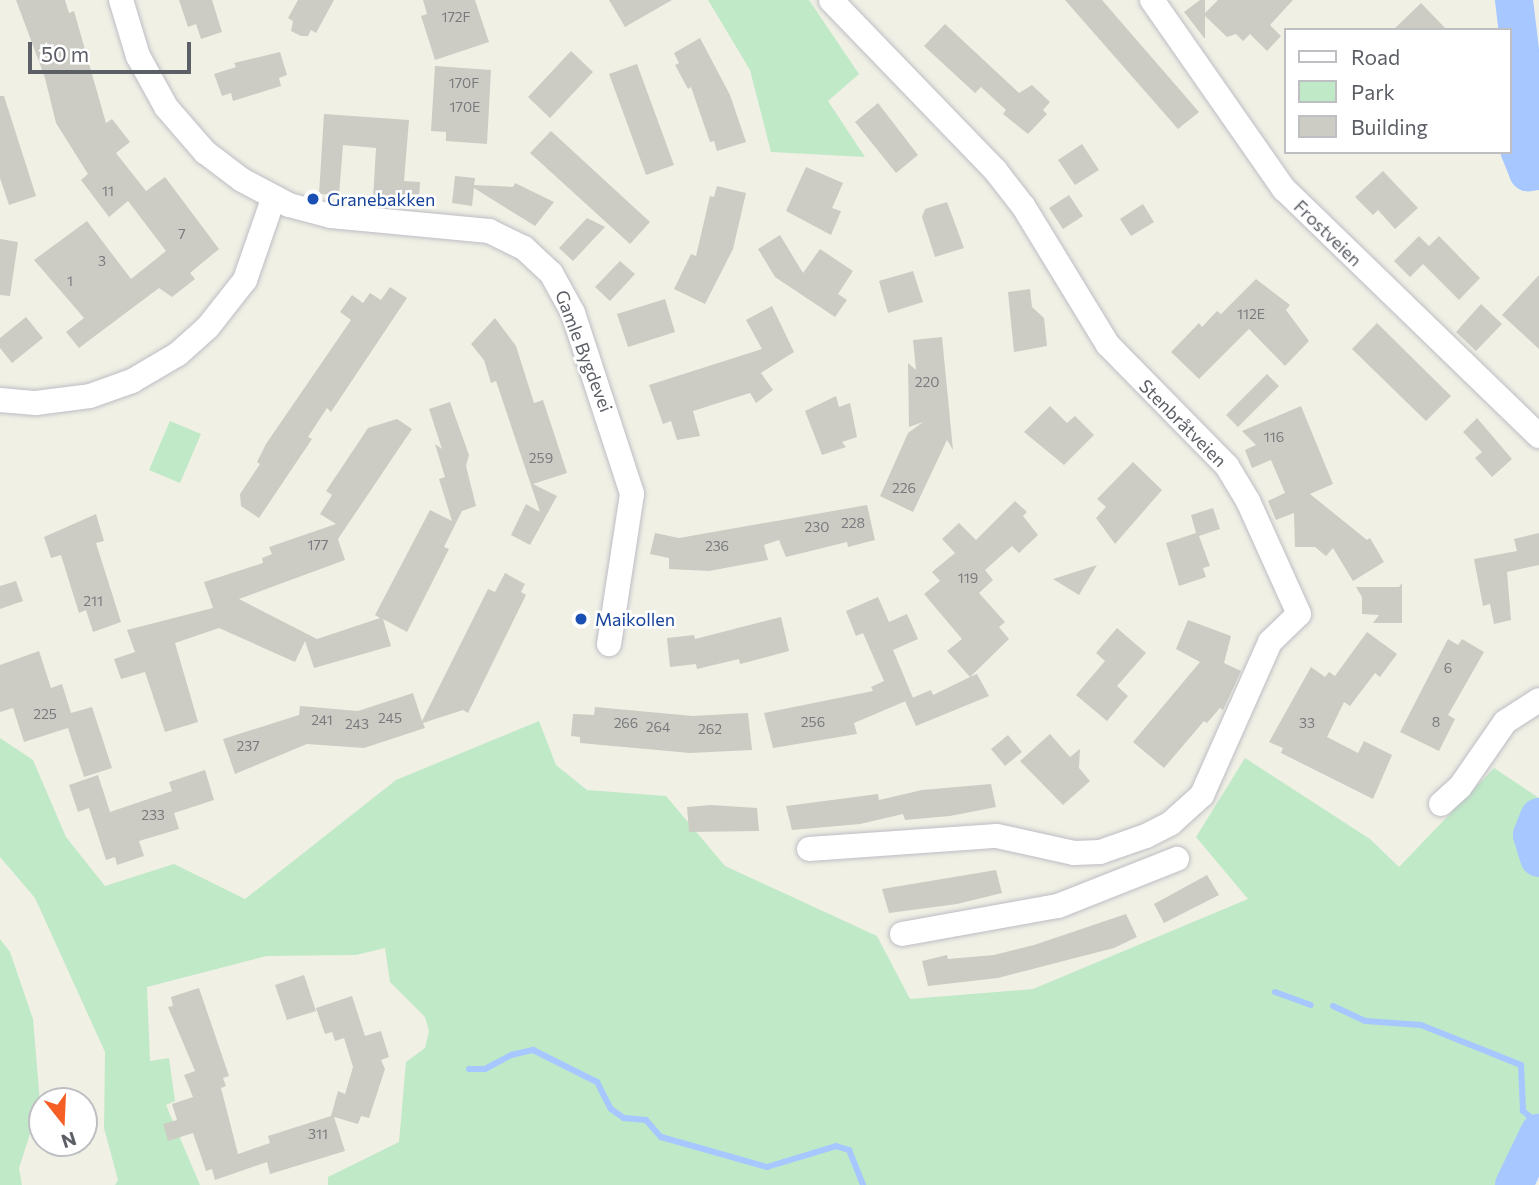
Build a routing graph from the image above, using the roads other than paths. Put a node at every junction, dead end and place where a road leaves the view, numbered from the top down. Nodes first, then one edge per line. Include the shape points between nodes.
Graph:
1 (121, 0) edge
2 (831, 0) edge
3 (1152, 0) edge
4 (273, 199) junction
5 (0, 400) edge
6 (1539, 436) edge
7 (609, 644) dead end
8 (1539, 701) edge
9 (1441, 804) dead end
10 (808, 849) dead end
11 (1100, 852) junction
12 (1177, 859) dead end
13 (1109, 886) junction
14 (902, 934) dead end

1 - 4 street, Gamle Bygdevei via 145,73 176,121 222,166
2 - 11 street, Stenbråtveien via 995,170 1023,206 1108,345 1227,466 1248,501 1299,614 1267,647 1197,801 1171,823
3 - 6 street, Frostveien via 1284,189
4 - 5 street via 245,280 208,327 178,354 132,381 90,396 36,402
4 - 7 street, Gamle Bygdevei via 331,216 489,231 524,248 551,274 573,313 632,494
8 - 9 street via 1505,722 1460,787
10 - 11 street, Stenbråtveien via 997,836 1043,849
11 - 13 street
12 - 13 street
13 - 14 street via 1058,906

